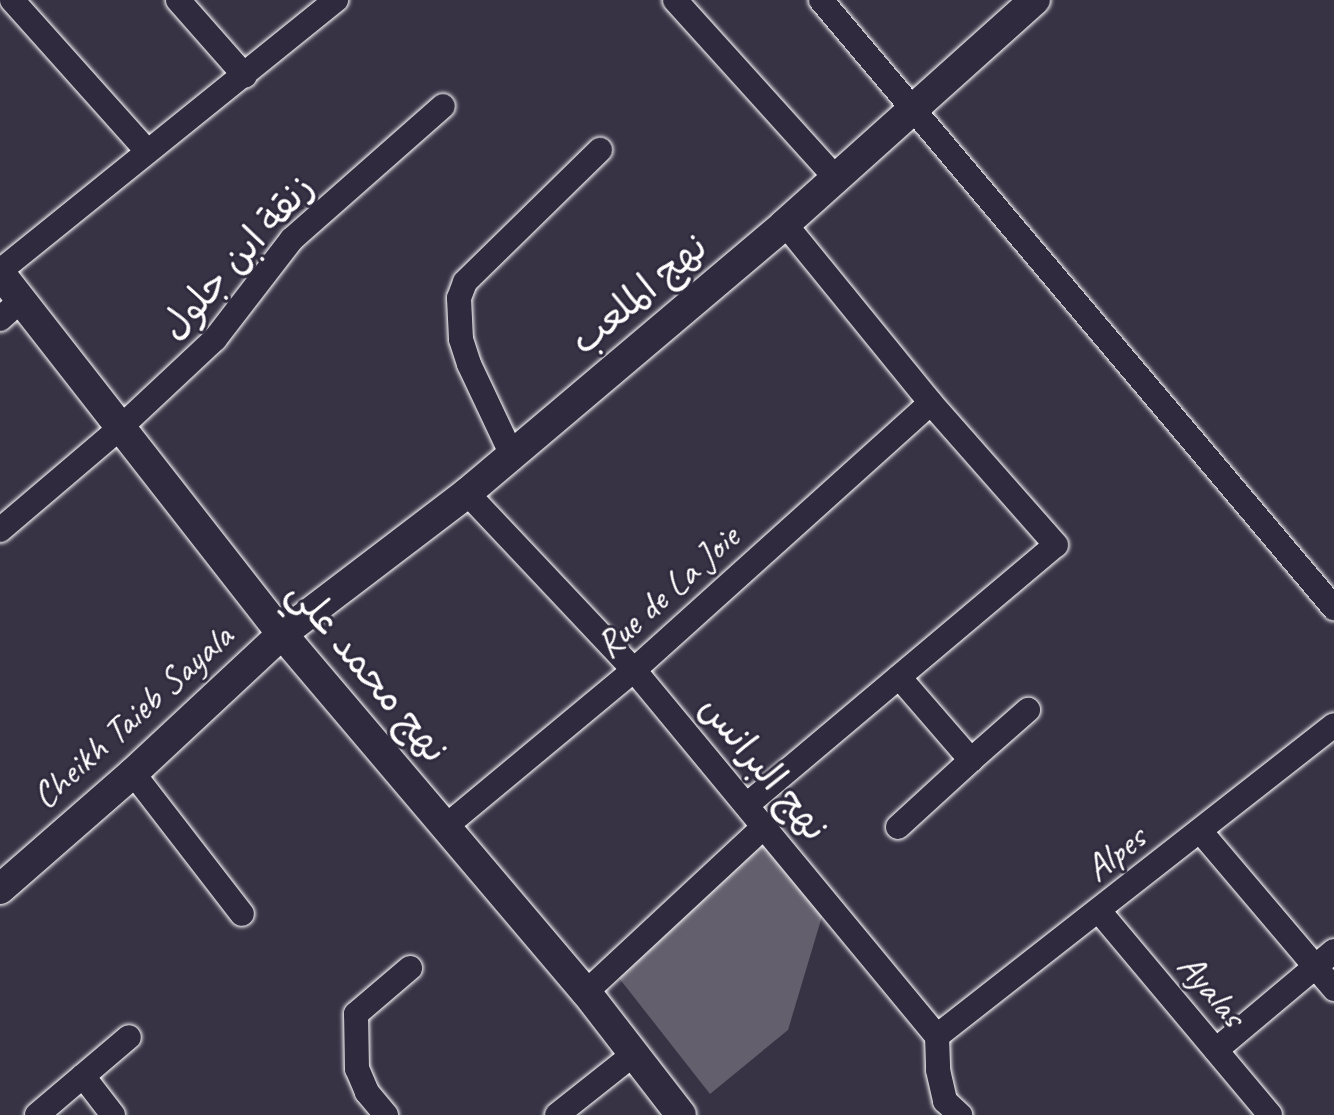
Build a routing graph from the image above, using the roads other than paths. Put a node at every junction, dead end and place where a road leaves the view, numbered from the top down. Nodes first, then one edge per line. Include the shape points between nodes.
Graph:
1 (12, 0) edge
2 (178, 0) edge
3 (336, 0) edge
4 (675, 0) edge
5 (821, 0) edge
6 (1035, 0) edge
7 (245, 76) junction
8 (443, 106) dead end
9 (913, 109) junction
10 (600, 150) dead end
11 (147, 151) junction
12 (836, 178) junction
13 (785, 224) junction
14 (0, 272) edge
15 (10, 309) edge
16 (931, 403) junction
17 (122, 426) junction
18 (511, 453) junction
19 (467, 493) junction
20 (0, 530) edge
21 (1334, 608) edge
22 (282, 634) junction
23 (634, 670) junction
24 (899, 677) junction
25 (1028, 710) dead end
26 (1334, 725) edge
27 (971, 760) junction
28 (133, 773) junction
29 (748, 804) junction
30 (766, 825) junction
31 (446, 826) junction
32 (898, 827) dead end
33 (1201, 832) junction
34 (0, 889) edge
35 (1099, 911) junction
36 (242, 914) dead end
37 (1334, 951) edge
38 (1315, 967) junction
39 (410, 968) dead end
40 (1334, 989) edge
41 (586, 992) junction
42 (937, 1036) junction
43 (129, 1037) dead end
44 (1216, 1050) junction
45 (634, 1054) junction
46 (83, 1076) junction
47 (944, 1110) edge
48 (37, 1115) edge
49 (113, 1115) edge
50 (386, 1115) edge
51 (557, 1115) edge
52 (681, 1115) edge
53 (1270, 1115) edge

1 - 11 street
2 - 7 street
3 - 7 street
4 - 12 street
5 - 9 street
6 - 9 street, نهج الملعب
7 - 11 street
8 - 17 street, زنقة ابن جلول via 292,239 215,339
9 - 12 street, نهج الملعب
9 - 21 street
10 - 18 street via 465,282 459,298 457,314 469,364
11 - 14 street
12 - 13 street, نهج الملعب
13 - 16 street
13 - 18 street, نهج الملعب
14 - 15 street, نهج محمد علي
15 - 17 street, نهج محمد علي
16 - 23 street, Rue de La Joie
16 - 24 street via 1056,545
17 - 20 street, زنقة ابن جلول
17 - 22 street, نهج محمد علي
18 - 19 street, نهج الملعب
19 - 22 street, نهج الملعب
19 - 23 street, نهج البرانس
22 - 28 street, Cheikh Taieb Sayala
22 - 31 street, نهج محمد علي
23 - 29 street, نهج البرانس
23 - 31 street, Rue de La Joie
24 - 27 street
24 - 29 street
25 - 27 street
26 - 33 street, Alpes
27 - 32 street
28 - 34 street, Cheikh Taieb Sayala
28 - 36 street
29 - 30 street, نهج البرانس
30 - 41 street
30 - 42 street, نهج البرانس
31 - 41 street, نهج محمد علي
33 - 35 street, Alpes
33 - 38 street
35 - 42 street, Alpes
35 - 44 street, Ayalas
37 - 38 street
38 - 40 street
38 - 44 street
39 - 50 street via 356,1014 357,1069
41 - 45 street, نهج محمد علي
42 - 47 street
43 - 46 street
44 - 53 street, Ayalas
45 - 51 street
45 - 52 street, نهج محمد علي
46 - 48 street
46 - 49 street

